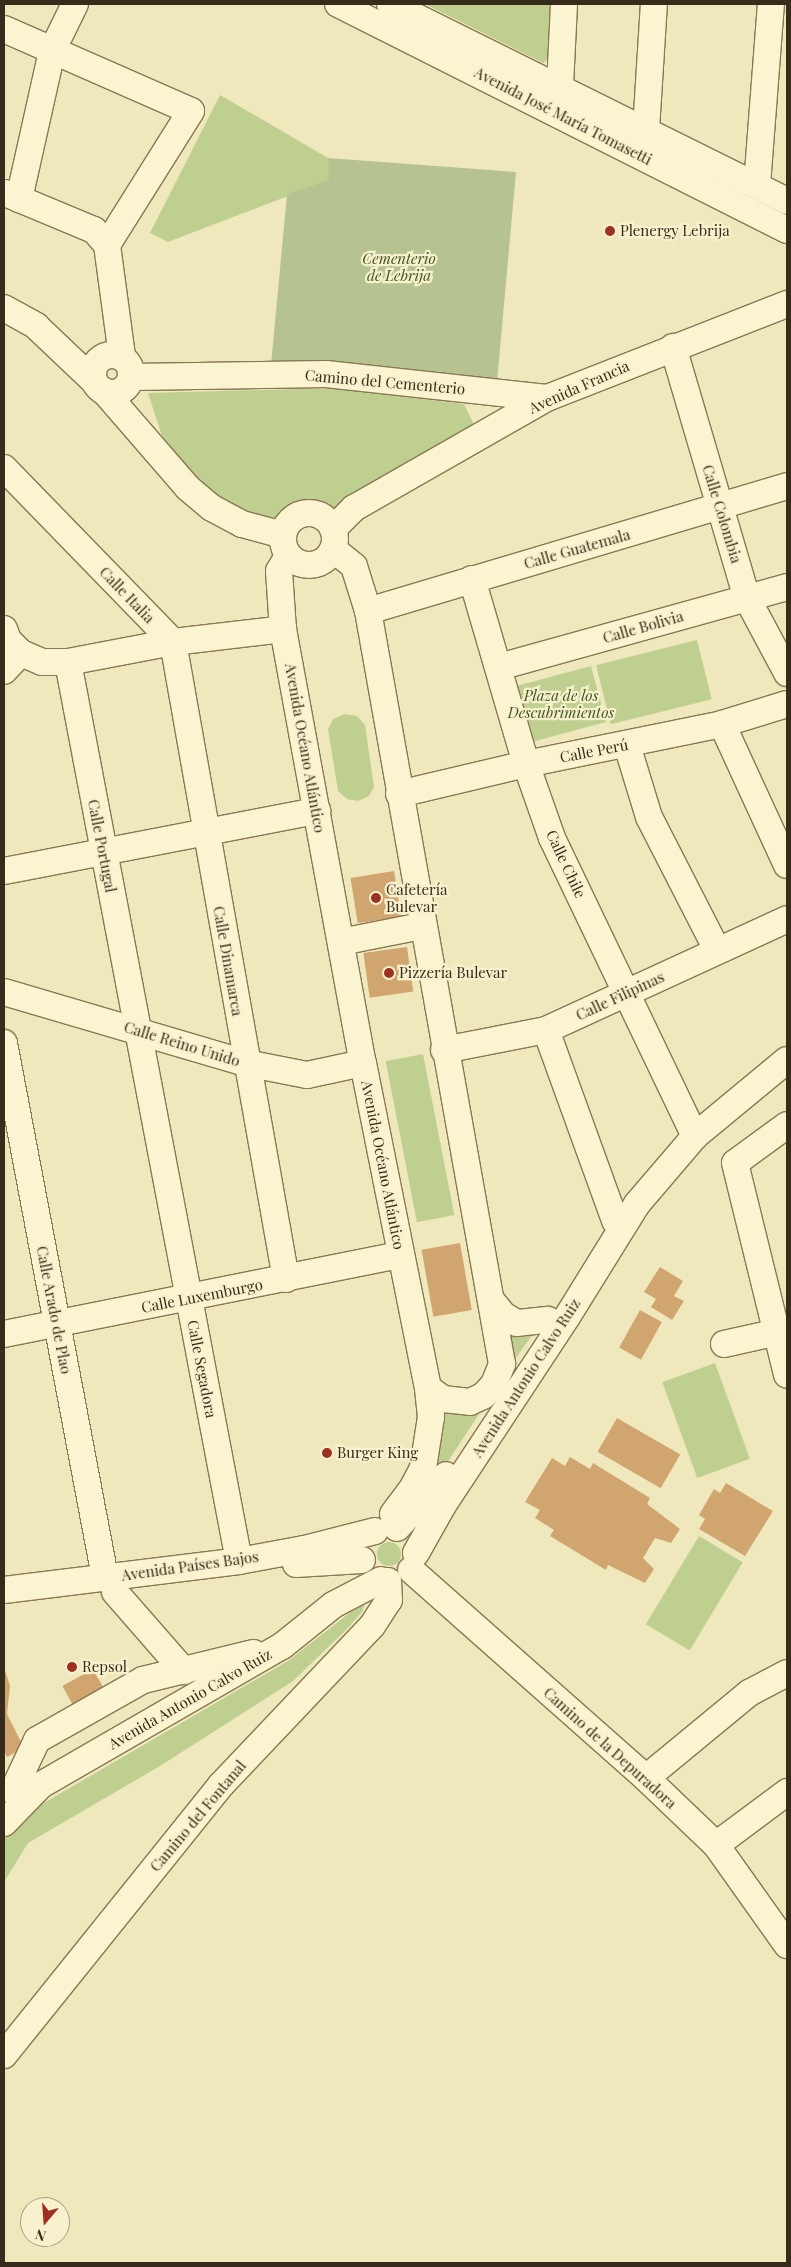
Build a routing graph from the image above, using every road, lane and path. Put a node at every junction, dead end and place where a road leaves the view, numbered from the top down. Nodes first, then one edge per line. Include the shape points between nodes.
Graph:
1 (75, 4) edge
2 (338, 4) edge
3 (564, 4) edge
4 (654, 4) edge
5 (771, 4) edge
6 (395, 5) edge
7 (4, 29) edge
8 (52, 51) junction
9 (560, 86) junction
10 (646, 130) junction
11 (757, 185) junction
12 (12, 196) edge
13 (787, 201) edge
14 (787, 230) edge
15 (107, 245) junction
16 (787, 304) edge
17 (4, 308) edge
18 (673, 347) junction
19 (62, 350) junction
20 (121, 368) junction
21 (99, 386) junction
22 (547, 398) junction
23 (143, 435) junction
24 (4, 468) edge
25 (787, 486) edge
26 (720, 508) junction
27 (333, 540) junction
28 (286, 545) junction
29 (472, 579) junction
30 (787, 587) edge
31 (747, 598) junction
32 (368, 611) junction
33 (4, 629) edge
34 (283, 629) junction
35 (173, 642) junction
36 (22, 653) junction
37 (68, 662) junction
38 (499, 667) junction
39 (4, 671) edge
40 (787, 673) edge
41 (787, 704) edge
42 (722, 724) junction
43 (627, 745) junction
44 (526, 764) junction
45 (399, 794) junction
46 (317, 811) junction
47 (206, 832) junction
48 (103, 852) junction
49 (787, 865) edge
50 (4, 870) edge
51 (787, 919) edge
52 (422, 926) junction
53 (341, 942) junction
54 (717, 950) junction
55 (4, 992) edge
56 (629, 993) junction
57 (137, 1030) junction
58 (546, 1030) junction
59 (4, 1043) edge
60 (444, 1050) junction
61 (363, 1063) junction
62 (246, 1064) junction
63 (783, 1070) edge
64 (787, 1125) edge
65 (695, 1136) junction
66 (637, 1204) junction
67 (615, 1221) junction
68 (400, 1255) junction
69 (286, 1279) junction
70 (188, 1299) junction
71 (491, 1300) junction
72 (548, 1320) junction
73 (56, 1324) junction
74 (782, 1331) edge
75 (4, 1334) edge
76 (724, 1344) dead end
77 (787, 1375) edge
78 (428, 1388) junction
79 (503, 1388) junction
80 (385, 1529) junction
81 (240, 1561) junction
82 (387, 1568) junction
83 (110, 1585) junction
84 (4, 1590) edge
85 (4, 1607) edge
86 (282, 1646) junction
87 (184, 1671) junction
88 (787, 1672) edge
89 (646, 1778) junction
90 (41, 1785) junction
91 (8, 1792) edge
92 (787, 1792) edge
93 (4, 1823) edge
94 (716, 1845) junction
95 (787, 1945) edge
96 (4, 2055) edge

1 - 8 street
2 - 14 street, Avenida José María Tomasetti
3 - 9 street
4 - 10 street
5 - 11 street
6 - 9 street, Avenida José María Tomasetti
7 - 8 street
8 - 12 street
8 - 15 street via 191,112
9 - 10 street, Avenida José María Tomasetti
10 - 11 street, Avenida José María Tomasetti
11 - 13 street, Avenida José María Tomasetti
12 - 15 street via 94,230
15 - 20 street
16 - 18 street, Avenida Francia
17 - 19 street via 36,326
18 - 22 street, Avenida Francia
18 - 26 street, Calle Colombia
19 - 20 street
19 - 21 street
20 - 21 street via 115,393
20 - 21 street via 95,364
20 - 22 street, Camino del Cementerio via 326,374
20 - 23 street
21 - 23 street
22 - 27 street, Avenida Francia via 354,508
23 - 28 street via 188,488 212,508
24 - 35 street, Calle Italia
25 - 26 street, Calle Guatemala
26 - 29 street, Calle Guatemala
26 - 31 street, Calle Colombia
27 - 28 street via 329,556 306,566
27 - 28 street via 321,516 304,513 289,522
27 - 32 street via 354,566
28 - 34 street, Avenida Océano Atlántico via 279,571
29 - 32 street, Calle Guatemala
29 - 38 street, Calle Chile
30 - 31 street, Calle Bolivia
31 - 38 street, Calle Bolivia
31 - 40 street, Calle Colombia
32 - 45 street
33 - 36 street via 8,640
34 - 35 street
34 - 46 street, Avenida Océano Atlántico
35 - 37 street
35 - 47 street, Calle Dinamarca
36 - 37 street via 42,662
36 - 39 street
37 - 48 street, Calle Portugal
38 - 44 street, Calle Chile
41 - 42 street, Calle Perú
42 - 43 street, Calle Perú
42 - 49 street
43 - 44 street, Calle Perú
43 - 54 street via 649,817
44 - 45 street, Calle Perú
44 - 56 street, Calle Chile via 552,838
45 - 52 street
46 - 47 street
46 - 53 street, Avenida Océano Atlántico
47 - 48 street
47 - 62 street, Calle Dinamarca
48 - 50 street
48 - 57 street, Calle Portugal
51 - 54 street, Calle Filipinas
52 - 53 street
52 - 60 street
53 - 61 street, Avenida Océano Atlántico
54 - 56 street, Calle Filipinas
55 - 57 street, Calle Reino Unido
56 - 58 street, Calle Filipinas
56 - 65 street, Calle Chile
57 - 62 street, Calle Reino Unido
57 - 70 street, Calle Segadora
58 - 60 street, Calle Filipinas
58 - 67 street
59 - 73 street, Calle Arado de Plao
60 - 71 street
61 - 62 street, Calle Reino Unido via 308,1075
61 - 68 street, Avenida Océano Atlántico
62 - 69 street, Calle Dinamarca
63 - 65 street, Avenida Antonio Calvo Ruiz
64 - 74 street via 735,1163
65 - 66 street, Avenida Antonio Calvo Ruiz
66 - 67 street, Avenida Antonio Calvo Ruiz
66 - 79 street, Avenida Antonio Calvo Ruiz
67 - 72 street, Avenida Antonio Calvo Ruiz
68 - 69 street, Calle Luxemburgo
68 - 78 street, Avenida Océano Atlántico
69 - 70 street, Calle Luxemburgo
70 - 73 street, Calle Luxemburgo
70 - 81 street, Calle Segadora
71 - 72 street via 503,1315 517,1323
71 - 79 street
72 - 79 street, Avenida Antonio Calvo Ruiz
73 - 75 street, Calle Luxemburgo
73 - 83 street, Calle Arado de Plao
74 - 76 street
74 - 77 street
78 - 79 street via 443,1399 470,1402 483,1396 494,1384
78 - 80 street, Avenida Océano Atlántico via 431,1417 423,1468
79 - 80 street, Avenida Antonio Calvo Ruiz via 450,1471
79 - 82 street, Avenida Antonio Calvo Ruiz via 443,1505
80 - 81 street, Avenida Países Bajos
80 - 82 street via 364,1543
80 - 82 street, Camino de la Depuradora via 411,1538
81 - 83 street, Avenida Países Bajos
82 - 83 street, Avenida Países Bajos via 306,1562
82 - 86 street, Avenida Antonio Calvo Ruiz
82 - 89 street, Camino de la Depuradora
82 - 96 street, Camino del Fontanal via 389,1600 372,1626 221,1785
83 - 84 street, Avenida Países Bajos
83 - 85 street, Avenida Países Bajos
83 - 87 street
86 - 87 street
86 - 90 street, Avenida Antonio Calvo Ruiz
87 - 91 street via 143,1680 38,1740
88 - 89 street via 749,1693
89 - 94 street, Camino de la Depuradora
90 - 91 street, Avenida Antonio Calvo Ruiz
90 - 93 street, Avenida Antonio Calvo Ruiz
92 - 94 street
94 - 95 street, Camino de la Depuradora

